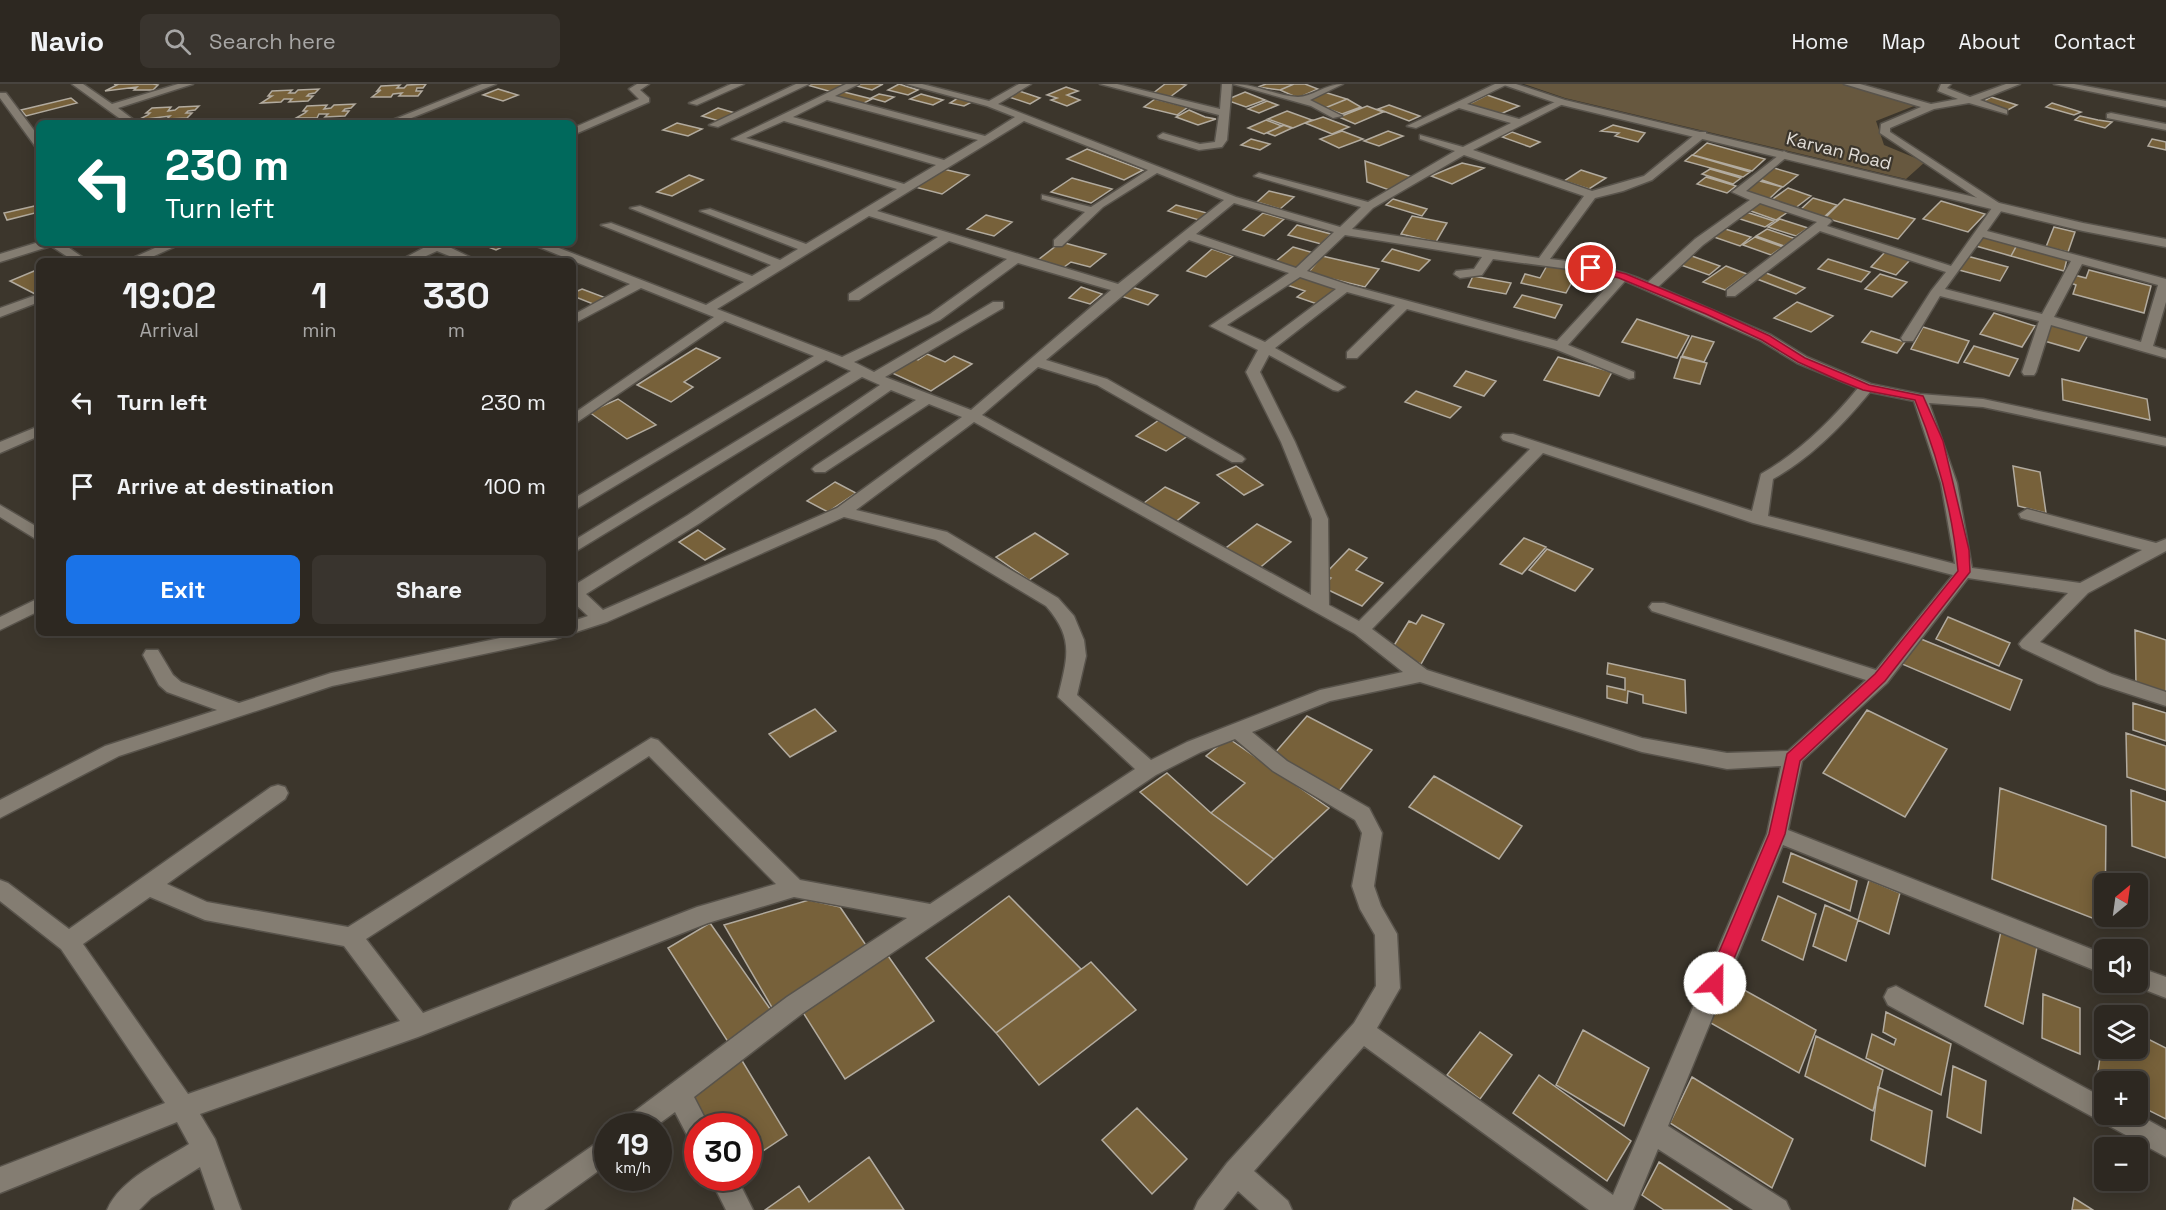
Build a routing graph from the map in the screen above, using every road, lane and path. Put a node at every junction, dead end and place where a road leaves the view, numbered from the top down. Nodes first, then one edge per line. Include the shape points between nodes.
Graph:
1 (77, 84) edge
2 (188, 84) edge
3 (464, 84) edge
4 (491, 84) edge
5 (644, 84) edge
6 (739, 84) edge
7 (804, 84) edge
8 (854, 84) edge
9 (911, 84) edge
10 (1026, 84) edge
11 (1105, 84) edge
12 (1227, 84) edge
13 (1238, 84) edge
14 (1338, 84) edge
15 (1504, 84) edge
16 (1849, 84) edge
17 (1946, 84) edge
18 (2015, 84) edge
19 (2059, 84) edge
20 (2082, 86) edge
21 (476, 89) junction
22 (3, 94) dead end
23 (826, 97) junction
24 (1972, 99) junction
25 (1301, 100) junction
26 (1562, 102) junction
27 (694, 103) dead end
28 (990, 104) junction
29 (2166, 104) edge
30 (1460, 105) junction
31 (1931, 107) junction
32 (109, 108) junction
33 (2003, 112) dead end
34 (1223, 113) junction
35 (1337, 116) dead end
36 (2111, 116) dead end
37 (783, 117) junction
38 (1021, 118) junction
39 (127, 120) edge
40 (398, 120) edge
41 (1520, 123) junction
42 (714, 125) dead end
43 (1412, 126) dead end
44 (2166, 127) edge
45 (576, 131) edge
46 (1702, 134) junction
47 (1163, 136) dead end
48 (1424, 137) dead end
49 (986, 139) junction
50 (36, 140) edge
51 (1462, 151) junction
52 (1784, 154) junction
53 (945, 164) junction
54 (1156, 169) junction
55 (1259, 176) dead end
56 (905, 188) junction
57 (1592, 195) junction
58 (1046, 197) dead end
59 (1232, 199) junction
60 (1760, 199) junction
61 (1369, 206) junction
62 (1998, 207) junction
63 (636, 208) dead end
64 (706, 211) dead end
65 (1093, 211) junction
66 (869, 212) junction
67 (607, 225) dead end
68 (1818, 227) junction
69 (1343, 231) junction
70 (1980, 234) junction
71 (1187, 235) junction
72 (948, 236) junction
73 (1058, 243) dead end
74 (2166, 243) edge
75 (39, 246) edge
76 (59, 246) edge
77 (170, 246) edge
78 (433, 246) edge
79 (441, 246) edge
80 (542, 246) edge
81 (806, 248) junction
82 (1490, 255) junction
83 (0, 258) edge
84 (77, 258) edge
85 (140, 258) edge
86 (411, 258) edge
87 (466, 258) edge
88 (571, 258) edge
89 (576, 260) edge
90 (1014, 260) junction
91 (1543, 260) junction
92 (2078, 260) junction
93 (780, 264) junction
94 (1954, 271) junction
95 (1299, 272) junction
96 (1460, 273) dead end
97 (1623, 276) junction
98 (753, 281) junction
99 (637, 285) junction
100 (1650, 286) junction
101 (1344, 288) junction
102 (1120, 289) junction
103 (1937, 291) junction
104 (1731, 293) dead end
105 (854, 297) dead end
106 (36, 298) edge
107 (1405, 303) junction
108 (576, 305) edge
109 (998, 305) dead end
110 (706, 310) junction
111 (590, 311) junction
112 (0, 313) edge
113 (722, 317) junction
114 (576, 318) edge
115 (2046, 319) junction
116 (1908, 338) dead end
117 (1560, 346) junction
118 (1266, 348) junction
119 (2146, 348) junction
120 (2166, 354) edge
121 (825, 355) junction
122 (1352, 355) dead end
123 (1034, 361) junction
124 (843, 362) junction
125 (2029, 372) dead end
126 (868, 374) junction
127 (1629, 375) dead end
128 (890, 385) junction
129 (1338, 387) dead end
130 (1867, 387) junction
131 (1920, 398) junction
132 (927, 399) junction
133 (973, 416) junction
134 (576, 419) edge
135 (36, 431) edge
136 (1508, 437) dead end
137 (2166, 442) edge
138 (0, 448) edge
139 (1540, 448) junction
140 (1237, 459) dead end
141 (820, 469) dead end
142 (576, 504) edge
143 (0, 510) edge
144 (843, 512) junction
145 (2027, 514) dead end
146 (1759, 519) junction
147 (36, 534) edge
148 (576, 546) edge
149 (2161, 546) edge
150 (1964, 572) junction
151 (2082, 589) junction
152 (576, 591) edge
153 (576, 594) edge
154 (36, 606) edge
155 (1658, 608) dead end
156 (1320, 609) junction
157 (601, 618) junction
158 (0, 624) edge
159 (576, 626) edge
160 (1361, 630) junction
161 (541, 636) edge
162 (152, 656) dead end
163 (1420, 675) junction
164 (1880, 678) junction
165 (2166, 699) edge
166 (238, 710) junction
167 (1238, 730) junction
168 (1793, 758) junction
169 (1149, 770) junction
170 (278, 793) dead end
171 (0, 810) edge
172 (1777, 834) junction
173 (148, 885) junction
174 (794, 888) junction
175 (0, 890) edge
176 (936, 914) junction
177 (351, 937) junction
178 (69, 942) junction
179 (2094, 959) edge
180 (2148, 980) edge
181 (2166, 988) edge
182 (1896, 997) dead end
183 (418, 1026) junction
184 (1362, 1031) junction
185 (680, 1095) junction
186 (2094, 1106) edge
187 (183, 1108) junction
188 (654, 1113) edge
189 (689, 1113) edge
190 (2131, 1125) edge
191 (1653, 1131) junction
192 (2166, 1144) edge
193 (206, 1148) junction
194 (594, 1158) edge
195 (1236, 1172) junction
196 (0, 1180) edge
197 (730, 1191) edge
198 (120, 1210) edge
199 (228, 1210) edge
200 (522, 1210) edge
201 (740, 1210) edge
202 (1207, 1210) edge
203 (1279, 1210) edge
204 (1611, 1210) edge
205 (1620, 1210) edge
206 (1777, 1210) edge

1 - 32 street
2 - 32 street
3 - 21 street
4 - 21 street
5 - 45 street via 634,89 646,100
6 - 27 street
7 - 42 street
8 - 23 street
9 - 28 street
10 - 28 street
11 - 34 street
12 - 34 street
13 - 25 street
14 - 25 street
15 - 26 street, Karvan Road
15 - 30 street
16 - 31 street
17 - 24 street via 1941,89
18 - 24 street
19 - 20 street
20 - 29 street
21 - 40 street
22 - 50 street
23 - 37 street
23 - 49 street
24 - 31 street
24 - 33 street
25 - 35 street
26 - 41 street
26 - 46 street, Karvan Road
28 - 38 street
30 - 41 street
30 - 43 street
31 - 62 street via 1885,126 1885,133
32 - 39 street
34 - 47 street via 1222,140 1218,145 1198,147
36 - 44 street
37 - 53 street
37 - 56 street via 737,139
38 - 49 street
38 - 54 street
41 - 51 street
46 - 52 street, Karvan Road
46 - 57 street via 1648,178
48 - 51 street
49 - 53 street
51 - 57 street
51 - 61 street
52 - 60 street via 1738,192
52 - 62 street, Karvan Road
53 - 56 street
54 - 59 street
54 - 65 street
55 - 61 street
56 - 66 street
57 - 91 street
58 - 65 street
59 - 69 street
59 - 71 street
60 - 68 street via 1826,221
60 - 100 street via 1699,242
61 - 69 street
62 - 70 street
62 - 74 street, Karvan Road
63 - 93 street
64 - 81 street
65 - 73 street
66 - 72 street
66 - 81 street
67 - 98 street
68 - 94 street
68 - 104 street
69 - 82 street
69 - 95 street
70 - 92 street
70 - 94 street
71 - 95 street
71 - 102 street
72 - 90 street
72 - 105 street
75 - 83 street
76 - 84 street
77 - 85 street
78 - 86 street
79 - 87 street
80 - 88 street
81 - 93 street
82 - 91 street
82 - 96 street via 1478,273
89 - 99 street
90 - 102 street
90 - 124 street via 935,317
91 - 97 street
92 - 115 street
92 - 119 street via 2165,283
93 - 98 street
94 - 103 street
95 - 101 street
95 - 118 street via 1217,326
97 - 100 street
97 - 117 street
98 - 110 street
99 - 110 street
99 - 111 street
100 - 130 street
101 - 107 street
101 - 118 street
102 - 123 street
103 - 115 street
103 - 116 street
106 - 112 street
107 - 117 street
107 - 122 street
108 - 111 street
109 - 126 street
110 - 113 street
111 - 114 street
113 - 121 street
113 - 134 street
115 - 119 street
115 - 125 street
117 - 127 street
118 - 129 street
118 - 156 street via 1253,372 1320,519
119 - 120 street
121 - 124 street
121 - 142 street
123 - 133 street
123 - 140 street via 1102,382
124 - 126 street
126 - 128 street
126 - 148 street
128 - 132 street
128 - 152 street via 694,519
130 - 131 street
130 - 146 street via 1841,418 1786,466 1766,477
131 - 137 street via 1983,403
131 - 150 street via 1938,441
132 - 133 street
132 - 141 street
133 - 144 street
133 - 156 street
135 - 138 street
136 - 139 street
139 - 146 street
139 - 160 street
143 - 147 street
144 - 157 street
144 - 169 street via 941,536 1052,602 1068,620 1075,640 1077,656 1067,697
145 - 149 street
146 - 150 street
149 - 151 street
150 - 151 street
150 - 164 street
151 - 165 street via 2028,644 2105,679
153 - 157 street
154 - 158 street
155 - 164 street
156 - 160 street
157 - 159 street
160 - 163 street
161 - 166 street via 331,680
162 - 166 street via 174,687
163 - 167 street via 1327,695
163 - 168 street via 1642,745 1727,761
164 - 168 street
166 - 171 street via 112,751
167 - 169 street
167 - 184 street via 1280,766 1362,814 1372,832 1363,886 1386,934 1388,988
168 - 172 street
169 - 176 street
170 - 173 street
172 - 179 street
172 - 191 street
173 - 177 street via 205,911
173 - 178 street
174 - 176 street
174 - 177 street via 651,745
174 - 183 street via 705,914
175 - 178 street
176 - 185 street via 795,1005
177 - 183 street
178 - 187 street
180 - 181 street
182 - 186 street
183 - 187 street
184 - 195 street
184 - 204 street
185 - 188 street
185 - 189 street
187 - 193 street
187 - 196 street
190 - 192 street
191 - 205 street
191 - 206 street
193 - 198 street via 142,1189
193 - 199 street
194 - 200 street
195 - 202 street
195 - 203 street
197 - 201 street

